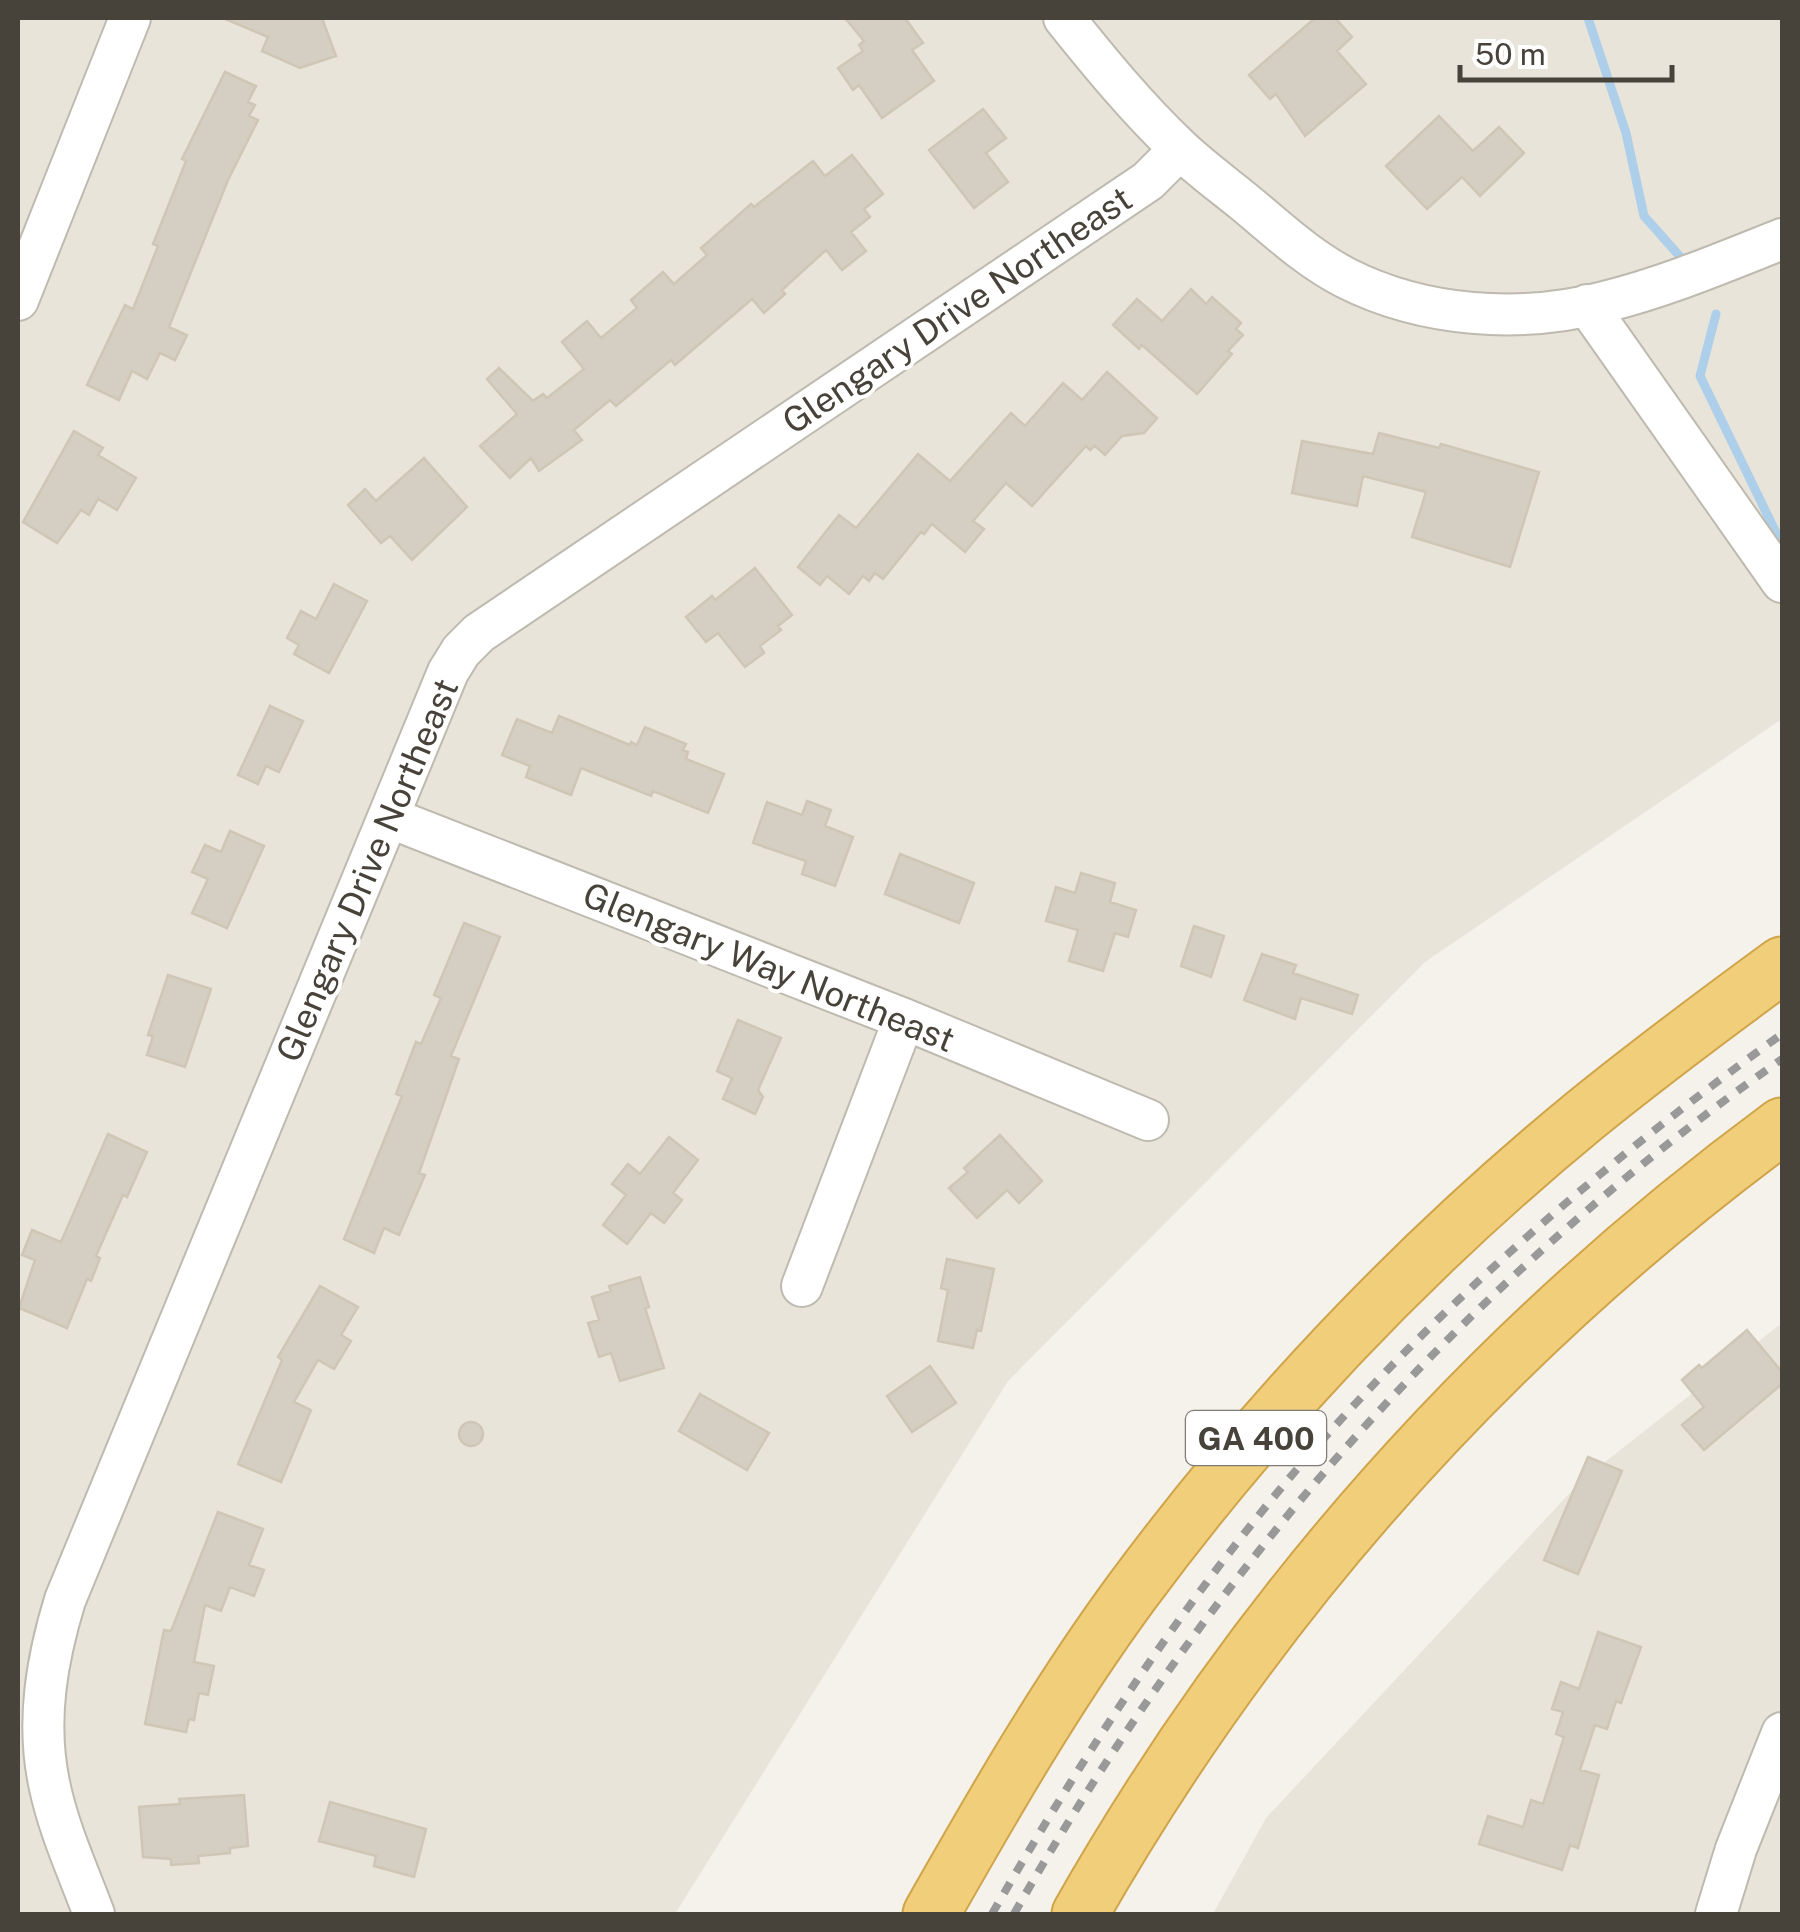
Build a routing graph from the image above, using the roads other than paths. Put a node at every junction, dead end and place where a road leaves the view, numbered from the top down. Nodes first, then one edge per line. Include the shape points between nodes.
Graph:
1 (130, 18) edge
2 (1064, 18) edge
3 (1180, 149) junction
4 (1782, 239) edge
5 (18, 300) edge
6 (1587, 305) junction
7 (1782, 582) edge
8 (388, 817) junction
9 (1782, 965) edge
10 (904, 1019) junction
11 (1148, 1120) dead end
12 (1780, 1127) edge
13 (802, 1286) dead end
14 (1782, 1733) edge
15 (94, 1914) edge
16 (931, 1914) edge
17 (1080, 1914) edge
18 (1716, 1914) edge

1 - 5 street
2 - 3 street
3 - 6 street via 1307,254 1384,295 1479,313
3 - 8 street, Glengary Drive Northeast via 1148,181 479,633 448,672
4 - 6 street
6 - 7 street
8 - 10 street, Glengary Way Northeast
8 - 15 street, Glengary Drive Northeast via 50,1649 42,1710 48,1780
9 - 16 highway, GA 400 via 1582,1118 1385,1298 1212,1488 1058,1698
10 - 11 street, Glengary Way Northeast
10 - 13 street
12 - 17 highway via 1665,1217 1477,1389 1312,1569 1167,1768
14 - 18 street

